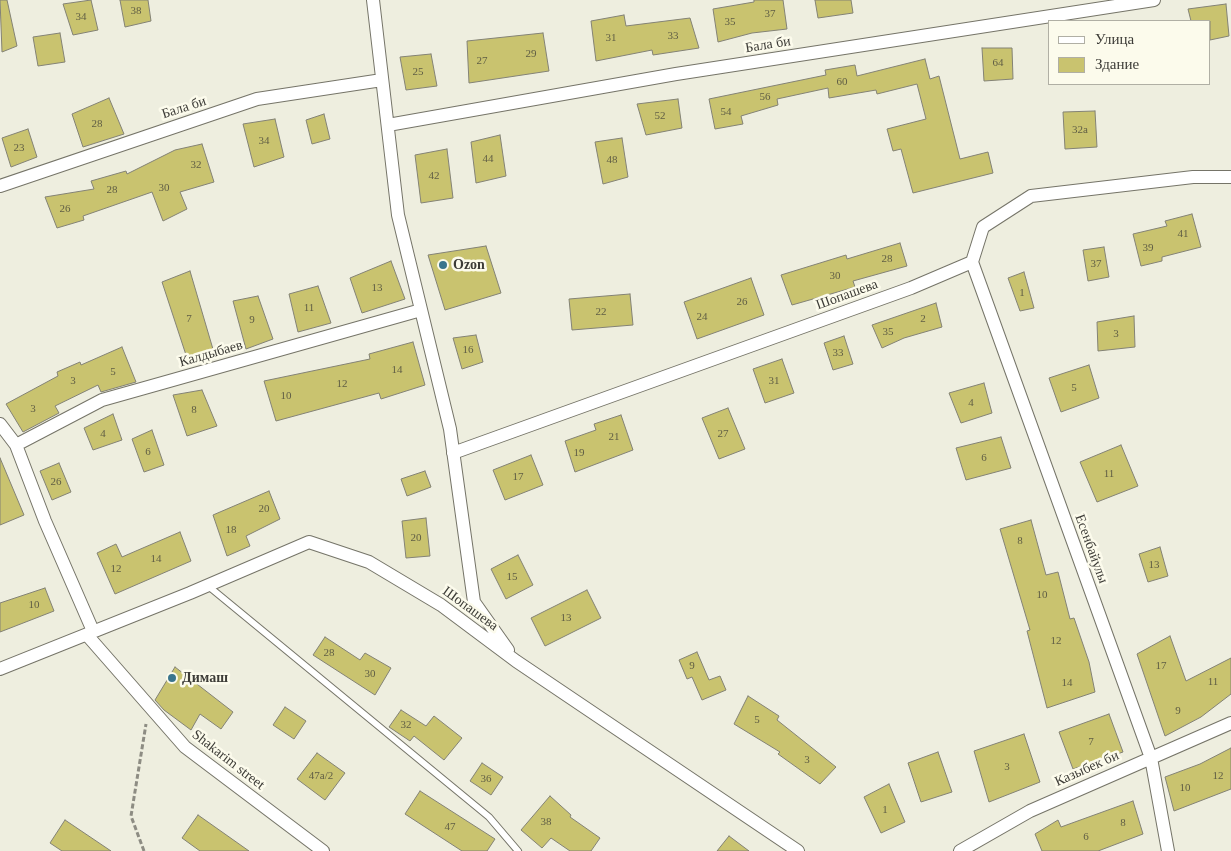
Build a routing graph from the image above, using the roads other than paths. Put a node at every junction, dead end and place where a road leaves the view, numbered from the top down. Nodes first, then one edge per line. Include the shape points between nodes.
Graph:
1 (373, 0) edge
2 (1154, 0) edge
3 (382, 80) junction
4 (388, 126) junction
5 (1231, 177) edge
6 (0, 186) edge
7 (972, 262) junction
8 (421, 310) junction
9 (0, 424) edge
10 (16, 445) junction
11 (453, 453) junction
12 (207, 585) junction
13 (90, 633) junction
14 (516, 661) junction
15 (0, 669) edge
16 (1231, 723) edge
17 (1150, 758) junction
18 (322, 851) edge
19 (518, 851) edge
20 (798, 851) edge
21 (960, 851) edge
22 (1168, 851) edge

1 - 3 street
2 - 4 street, Бала би via 676,74
3 - 4 street
3 - 6 street, Бала би via 256,99
4 - 8 street via 398,215
5 - 7 street via 1193,177 1031,196 983,227
7 - 11 street, Шопашева via 911,288
7 - 17 street, Есенбайулы
8 - 10 street, Калдыбаев via 102,400
8 - 11 street
9 - 10 street, Shakarim street
10 - 13 street, Shakarim street
11 - 14 street via 474,602
12 - 13 street, Шопашева
12 - 14 street, Шопашева via 309,542 369,562 441,605
12 - 19 lane via 489,817
13 - 15 street, Шопашева
13 - 18 street, Shakarim street via 185,747
14 - 20 street, Шопашева
16 - 17 street, Казыбек би
17 - 21 street, Казыбек би via 1030,811
17 - 22 street, Есенбайулы

